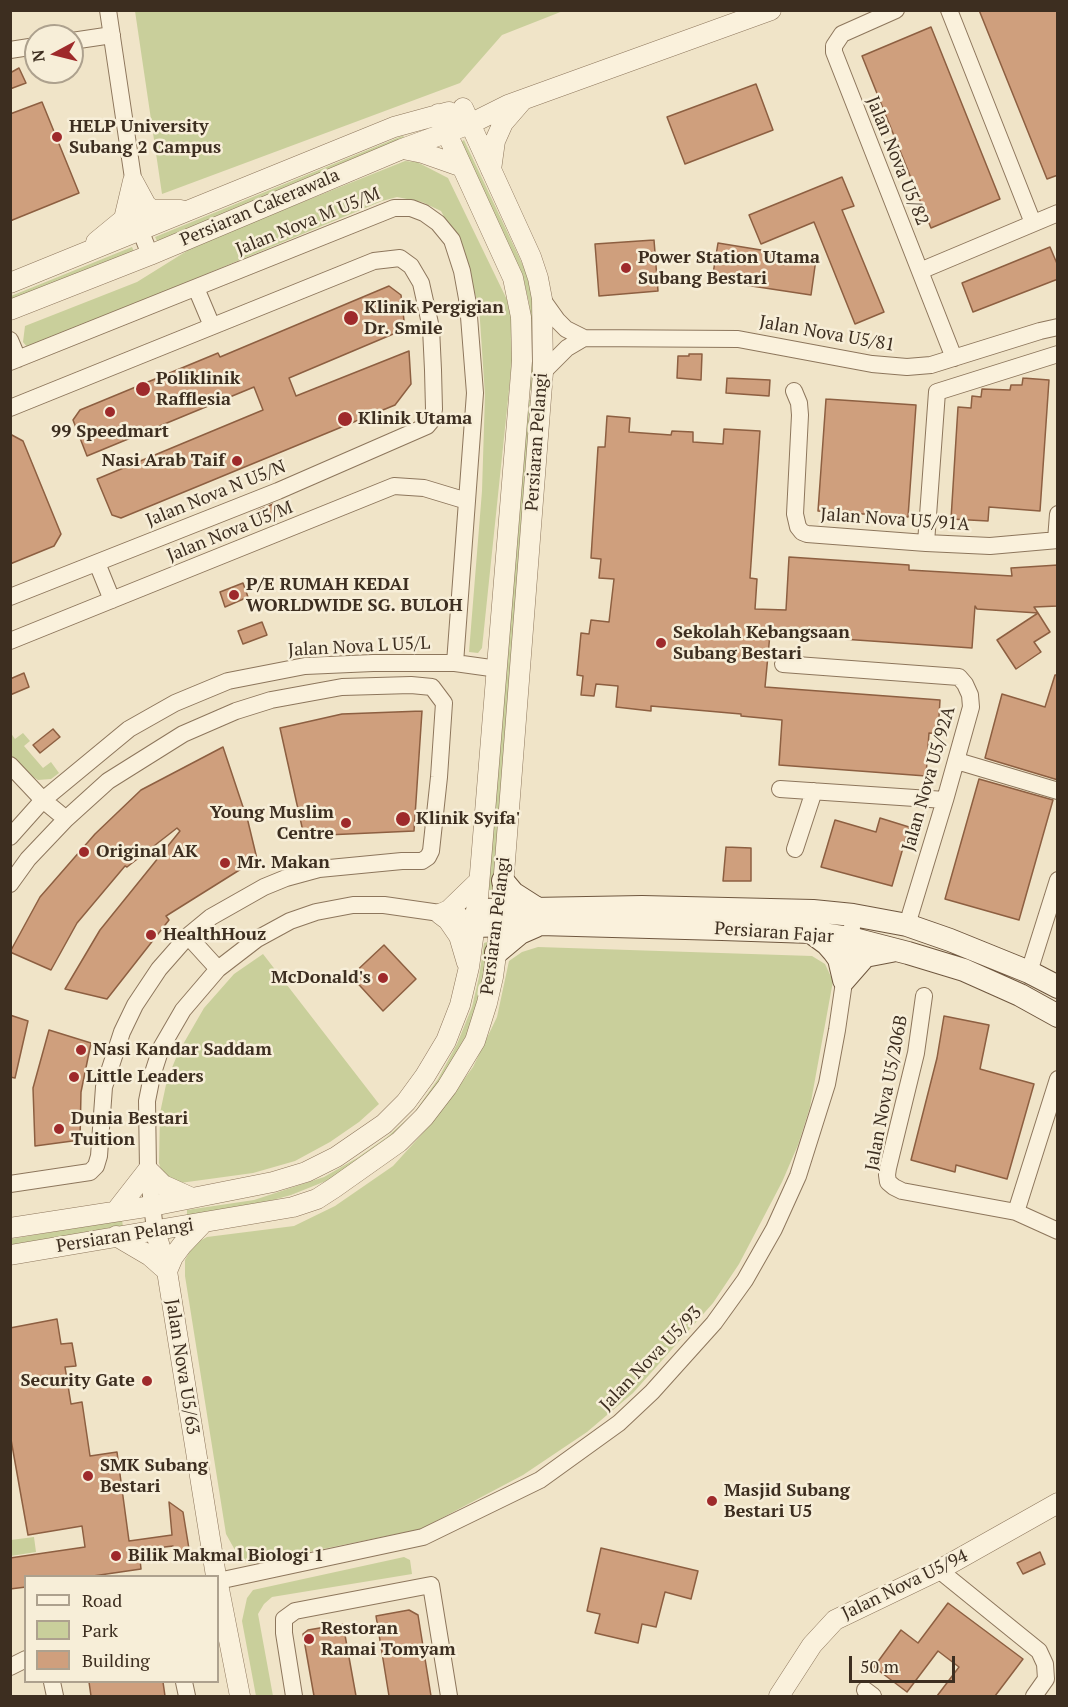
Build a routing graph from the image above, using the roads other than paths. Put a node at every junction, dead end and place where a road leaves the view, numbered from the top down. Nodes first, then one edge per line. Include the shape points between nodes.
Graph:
1 (108, 10) edge
2 (771, 10) edge
3 (896, 10) edge
4 (949, 10) edge
5 (112, 35) junction
6 (84, 39) edge
7 (515, 103) junction
8 (438, 114) junction
9 (466, 116) junction
10 (446, 133) junction
11 (402, 149) junction
12 (460, 166) junction
13 (491, 170) junction
14 (133, 182) junction
15 (192, 210) junction
16 (1058, 213) edge
17 (1033, 223) junction
18 (141, 231) junction
19 (150, 255) junction
20 (78, 256) junction
21 (920, 271) junction
22 (10, 283) edge
23 (196, 288) junction
24 (542, 299) junction
25 (10, 310) edge
26 (212, 326) junction
27 (1058, 327) edge
28 (584, 338) junction
29 (10, 340) edge
30 (1058, 354) edge
31 (954, 358) junction
32 (14, 361) edge
33 (543, 372) junction
34 (794, 391) dead end
35 (10, 408) edge
36 (467, 501) junction
37 (1058, 514) edge
38 (1057, 540) edge
39 (926, 543) junction
40 (97, 562) junction
41 (10, 597) edge
42 (112, 600) junction
43 (10, 641) edge
44 (455, 663) junction
45 (783, 664) dead end
46 (498, 669) junction
47 (957, 760) junction
48 (10, 765) edge
49 (780, 789) dead end
50 (814, 791) junction
51 (1058, 791) edge
52 (43, 800) junction
53 (945, 800) junction
54 (66, 819) junction
55 (10, 837) edge
56 (795, 849) dead end
57 (1058, 880) edge
58 (479, 881) junction
59 (503, 881) junction
60 (10, 884) edge
61 (440, 914) junction
62 (853, 915) junction
63 (471, 917) junction
64 (539, 917) junction
65 (500, 918) junction
66 (907, 925) junction
67 (811, 932) junction
68 (188, 936) junction
69 (850, 938) junction
70 (897, 950) junction
71 (496, 953) junction
72 (469, 967) junction
73 (218, 969) junction
74 (1029, 972) junction
75 (844, 980) junction
76 (1058, 987) edge
77 (924, 996) dead end
78 (1058, 1016) edge
79 (1058, 1079) edge
80 (147, 1170) junction
81 (10, 1184) edge
82 (192, 1198) junction
83 (152, 1206) junction
84 (116, 1211) junction
85 (1016, 1212) junction
86 (203, 1223) junction
87 (10, 1228) edge
88 (155, 1230) junction
89 (1058, 1231) edge
90 (116, 1236) junction
91 (10, 1255) edge
92 (167, 1271) junction
93 (1058, 1503) edge
94 (939, 1570) junction
95 (216, 1575) edge
96 (219, 1582) edge
97 (219, 1587) edge
98 (24, 1660) edge
99 (10, 1667) edge
100 (240, 1696) edge
101 (294, 1696) edge
102 (449, 1696) edge
103 (779, 1696) edge
104 (1034, 1696) edge

1 - 5 street
2 - 7 street, Persiaran Cakerawala
3 - 21 street, Jalan Nova U5/82 via 842,34 834,52
4 - 17 street
5 - 6 street
5 - 14 street
7 - 9 street, Persiaran Cakerawala
7 - 13 street via 495,141
8 - 9 street, Persiaran Cakerawala
8 - 10 street, Persiaran Pelangi
8 - 15 street, Persiaran Cakerawala via 394,127
9 - 10 street, Persiaran Cakerawala
9 - 13 street, Persiaran Pelangi
10 - 11 street, Persiaran Cakerawala
10 - 12 street, Persiaran Pelangi
11 - 12 street
11 - 19 street, Persiaran Cakerawala
12 - 46 street, Persiaran Pelangi via 513,278 521,317 522,361
13 - 24 street, Persiaran Pelangi via 531,257
14 - 15 street via 152,210
14 - 18 street
14 - 20 street via 124,219
15 - 18 street, Persiaran Cakerawala
16 - 17 street
17 - 21 street
18 - 19 street
18 - 20 street, Persiaran Cakerawala
19 - 25 street, Persiaran Cakerawala
20 - 22 street, Persiaran Cakerawala
21 - 31 street, Jalan Nova U5/82
23 - 26 street
23 - 32 street, Jalan Nova M U5/M
23 - 36 street, Jalan Nova M U5/M via 394,208 411,208 438,223 452,240 468,304 475,393
24 - 28 street via 566,329
24 - 33 street, Persiaran Pelangi
26 - 35 street
26 - 40 street, Jalan Nova N U5/N via 374,261 400,258 411,266 421,283 431,328 432,420 428,426 278,491
27 - 31 street, Jalan Nova U5/81
28 - 31 street, Jalan Nova U5/81 via 738,339 907,367
28 - 33 street via 567,348
29 - 32 street
30 - 39 street via 937,392
33 - 59 street, Persiaran Pelangi
34 - 39 street, Jalan Nova U5/91A via 800,415 795,514 798,527 807,534
36 - 42 street, Jalan Nova U5/M via 424,488 394,486
36 - 44 street, Jalan Nova M U5/M
37 - 38 street
38 - 39 street, Jalan Nova U5/91A via 990,546
40 - 41 street, Jalan Nova N U5/N
40 - 42 street
42 - 43 street, Jalan Nova U5/M
44 - 46 street, Jalan Nova L U5/L
44 - 52 street, Jalan Nova L U5/L via 305,666 228,681 175,703 129,729
45 - 47 street, Jalan Nova U5/92A via 959,677 970,695 970,707
46 - 58 street, Persiaran Pelangi
47 - 51 street
47 - 53 street, Jalan Nova U5/92A
48 - 52 street
49 - 50 street
50 - 53 street
50 - 56 street
52 - 54 street
52 - 55 street, Jalan Nova L U5/L
53 - 66 street, Jalan Nova U5/92A
54 - 60 street
54 - 68 street via 108,781 183,734 236,711 342,687 432,687 444,703 428,858 319,869 286,878 211,917
57 - 74 street
58 - 61 street
58 - 63 street, Persiaran Pelangi
59 - 64 main road
59 - 65 street, Persiaran Pelangi
61 - 63 street
61 - 72 street via 459,936
61 - 73 street via 384,905 353,905 316,912 257,939
62 - 64 main road via 642,908
62 - 66 main road
62 - 69 street, Jalan Nova U5/93
63 - 65 main road
63 - 72 street, Persiaran Pelangi
64 - 65 main road
64 - 67 main road, Persiaran Fajar
64 - 71 main road
65 - 71 street, Persiaran Pelangi
66 - 74 main road
67 - 69 main road, Persiaran Fajar
67 - 75 main road via 839,959
68 - 73 street
68 - 81 street via 159,969 122,1032 104,1087 96,1166 90,1172
69 - 70 main road, Persiaran Fajar
69 - 75 street, Jalan Nova U5/93
70 - 75 main road via 865,956
70 - 78 main road, Persiaran Fajar via 964,970
71 - 86 street, Persiaran Pelangi via 475,1041 441,1095 399,1142 316,1199 293,1207
72 - 82 street, Persiaran Pelangi via 446,1041 406,1102 384,1124 306,1172
73 - 80 street via 183,1010 161,1048 147,1101
74 - 76 main road
75 - 96 street, Jalan Nova U5/93 via 824,1094 798,1176 774,1230 714,1323 619,1423 540,1480 423,1537
77 - 85 street, Jalan Nova U5/206B via 888,1182 902,1191
79 - 85 street
80 - 82 street via 163,1185
80 - 83 street
80 - 84 street
82 - 83 street, Persiaran Pelangi
83 - 84 street, Persiaran Pelangi
83 - 88 street
84 - 87 street, Persiaran Pelangi
85 - 89 street
86 - 88 street, Persiaran Pelangi
86 - 92 street via 182,1245
88 - 90 street, Persiaran Pelangi
88 - 92 street, Jalan Nova U5/63
90 - 91 street, Persiaran Pelangi
90 - 92 street
92 - 95 street, Jalan Nova U5/63
93 - 94 street, Jalan Nova U5/94
94 - 103 street, Jalan Nova U5/94 via 835,1620 812,1646
94 - 104 street via 1039,1651 1046,1679
97 - 100 street
98 - 99 street
101 - 102 street via 284,1618 295,1611 431,1585

